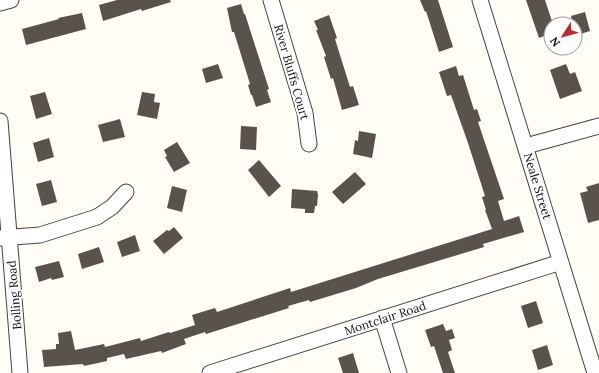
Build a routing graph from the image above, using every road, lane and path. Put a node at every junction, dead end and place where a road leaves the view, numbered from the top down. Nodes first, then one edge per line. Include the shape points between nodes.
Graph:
1 (11, 0) edge
2 (271, 0) edge
3 (480, 0) edge
4 (0, 3) edge
5 (0, 121) edge
6 (599, 126) edge
7 (309, 144) dead end
8 (526, 146) junction
9 (126, 192) dead end
10 (5, 237) edge
11 (560, 262) junction
12 (382, 318) junction
13 (20, 373) edge
14 (210, 373) edge
15 (399, 373) edge
16 (595, 373) edge

1 - 4 street
2 - 7 street, River Bluffs Court via 305,113
3 - 8 street, Neale Street
5 - 10 street, Bolling Road
6 - 8 street
8 - 11 street, Neale Street
9 - 10 street via 112,207 97,217 40,234
10 - 13 street, Bolling Road
11 - 12 street, Montclair Road
11 - 16 street, Neale Street
12 - 14 street, Montclair Road
12 - 15 street

